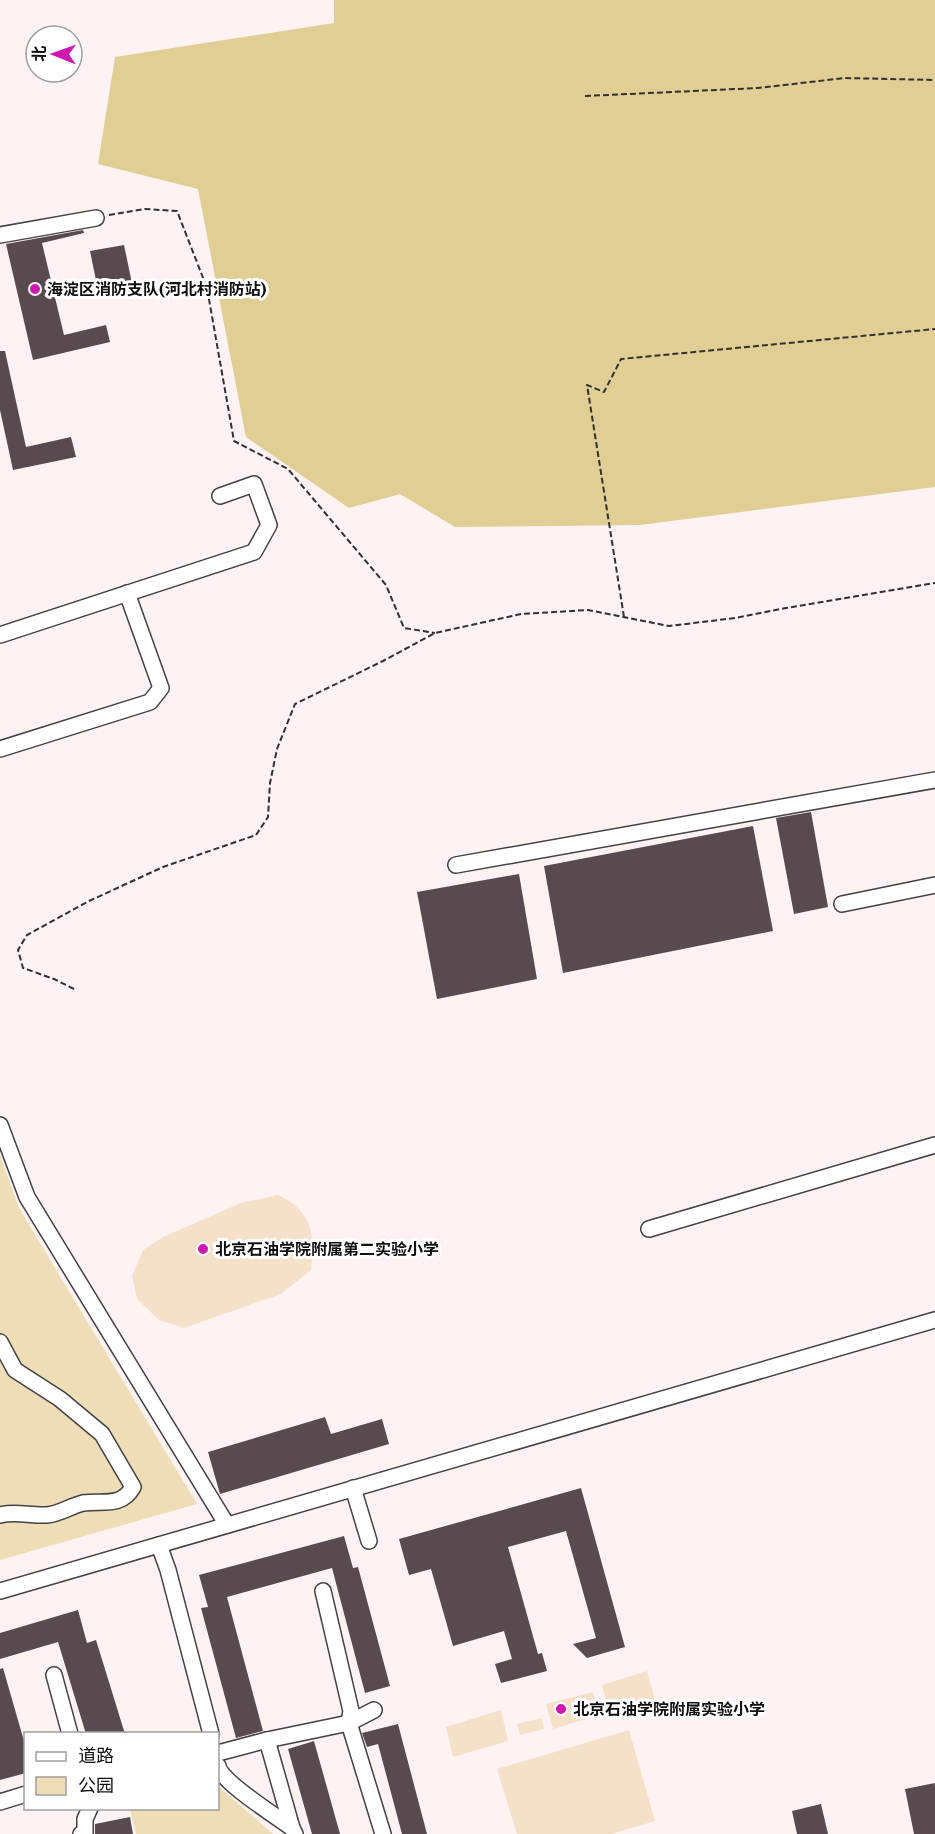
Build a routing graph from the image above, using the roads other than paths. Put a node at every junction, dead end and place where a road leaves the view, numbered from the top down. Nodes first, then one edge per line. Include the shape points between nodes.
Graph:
1 (96, 218) road end
2 (0, 235) edge
3 (220, 496) dead end
4 (127, 593) junction
5 (0, 635) edge
6 (0, 749) edge
7 (935, 780) edge
8 (456, 865) dead end
9 (935, 885) edge
10 (842, 904) dead end
11 (0, 1125) edge
12 (935, 1145) edge
13 (649, 1229) dead end
14 (935, 1320) edge
15 (0, 1342) edge
16 (353, 1488) junction
17 (0, 1515) edge
18 (227, 1525) junction
19 (369, 1541) dead end
20 (159, 1545) junction
21 (0, 1591) edge
22 (323, 1591) dead end
23 (54, 1675) dead end
24 (374, 1710) dead end
25 (349, 1723) junction
26 (69, 1732) edge
27 (210, 1732) edge
28 (267, 1740) junction
29 (219, 1753) edge
30 (219, 1773) edge
31 (24, 1795) edge
32 (0, 1802) edge
33 (90, 1810) edge
34 (293, 1831) edge
35 (84, 1834) edge
36 (383, 1834) edge

1 - 2 street
3 - 4 street via 255,484 269,525 254,552
4 - 5 street
4 - 6 street via 161,688 150,702
7 - 8 street
9 - 10 street
11 - 18 street via 27,1197
12 - 13 street
14 - 16 street
15 - 17 street via 15,1370 102,1434 133,1487 128,1496 106,1504 84,1503 49,1515
16 - 18 street
16 - 19 street
18 - 20 street
20 - 21 street
20 - 27 street
22 - 25 street via 351,1711
23 - 26 street
24 - 25 street
25 - 28 street
25 - 36 street
28 - 29 street
28 - 34 street
30 - 34 street
31 - 32 street
33 - 35 street

